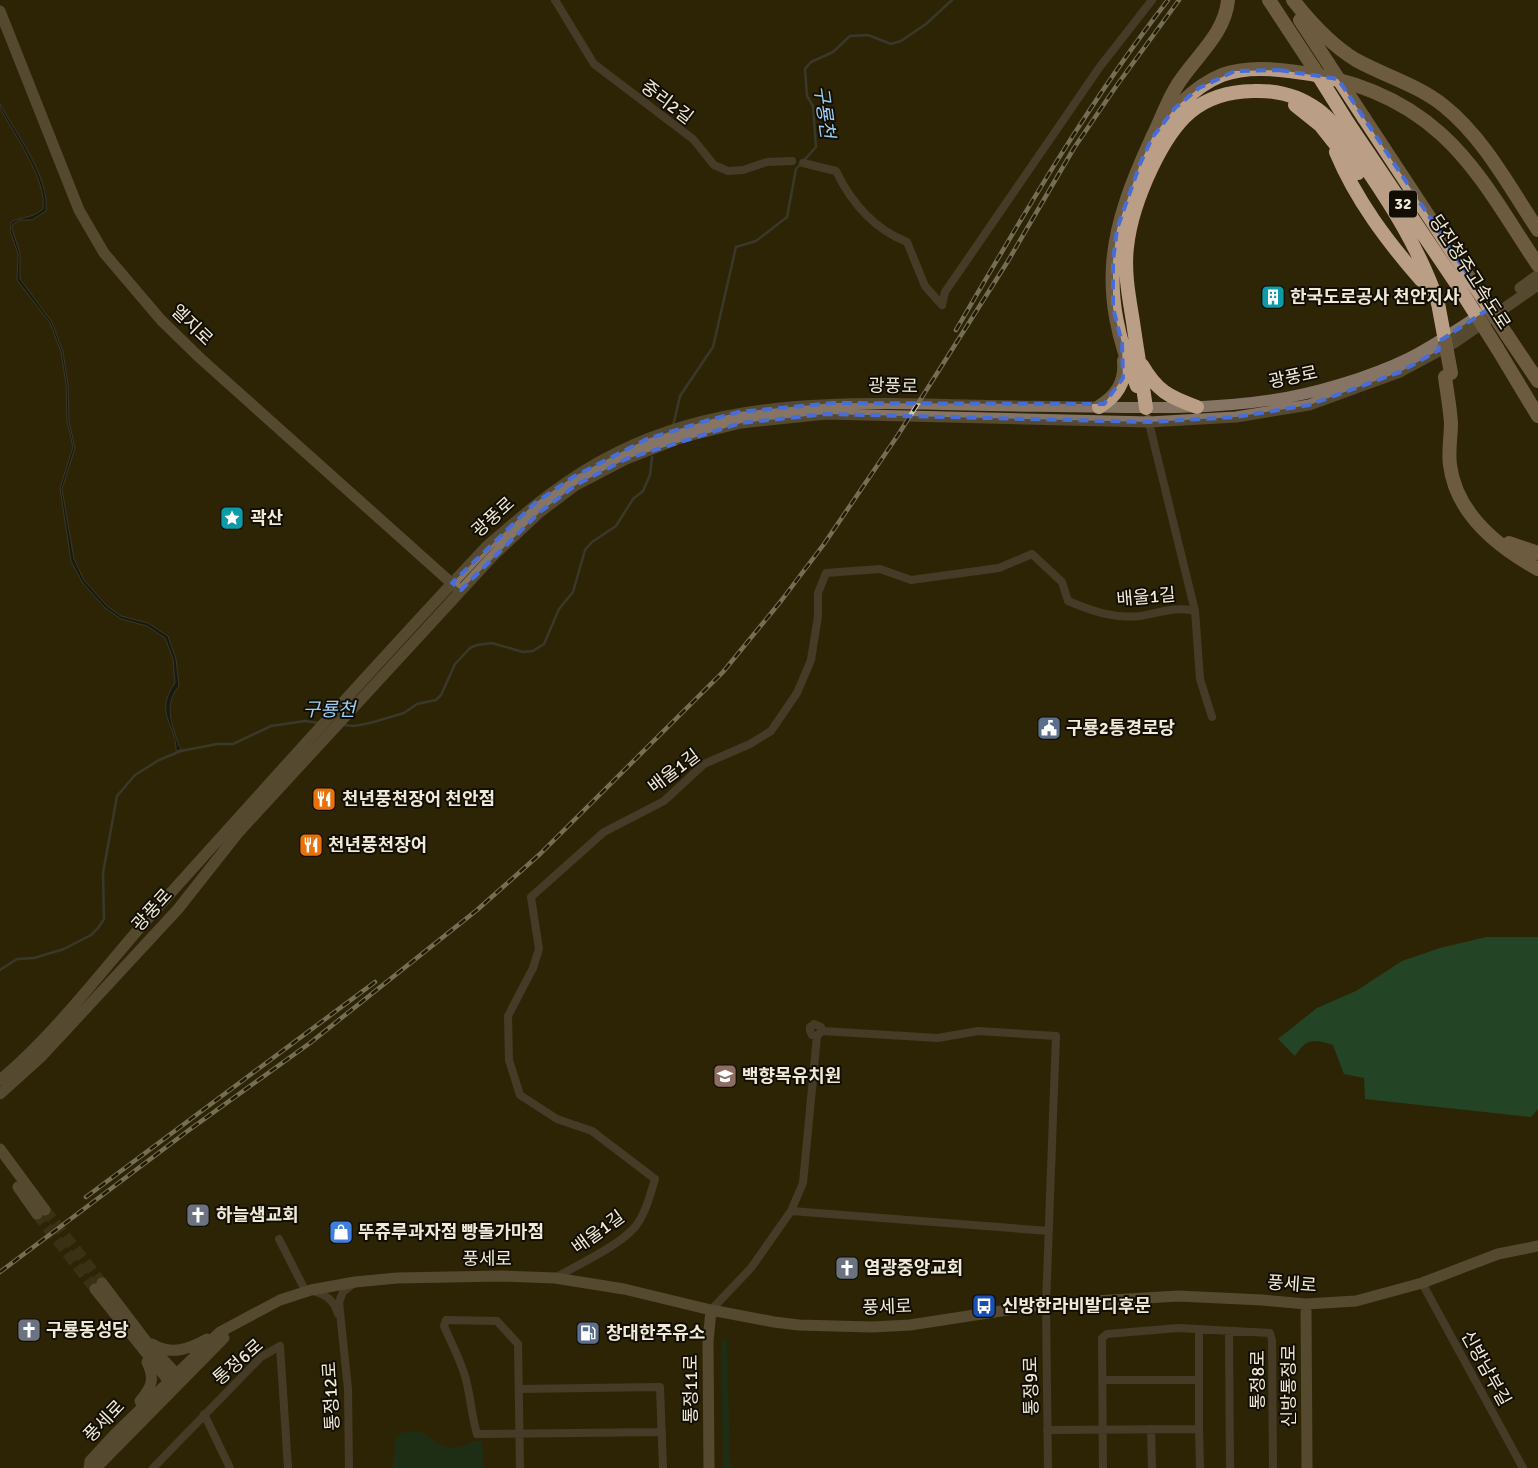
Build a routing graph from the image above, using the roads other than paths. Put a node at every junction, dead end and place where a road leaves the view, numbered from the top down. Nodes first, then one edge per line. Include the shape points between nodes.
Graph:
1 (554, 0) edge
2 (1152, 0) edge
3 (1228, 0) edge
4 (1287, 0) edge
5 (1293, 0) edge
6 (1270, 1) edge
7 (0, 11) edge
8 (1257, 90) junction
9 (1152, 138) junction
10 (792, 161) dead end
11 (803, 163) dead end
12 (1538, 230) edge
13 (1526, 243) junction
14 (1538, 256) edge
15 (1538, 265) edge
16 (1538, 275) edge
17 (1538, 285) edge
18 (1435, 307) junction
19 (1122, 342) junction
20 (1139, 360) junction
21 (1538, 381) edge
22 (1099, 407) junction
23 (1197, 407) junction
24 (1146, 408) junction
25 (1538, 416) edge
26 (1149, 422) junction
27 (1475, 520) junction
28 (1538, 553) edge
29 (1538, 570) edge
30 (456, 587) junction
31 (1194, 611) junction
32 (1212, 717) dead end
33 (336, 719) junction
34 (21, 1077) junction
35 (0, 1080) edge
36 (0, 1094) edge
37 (0, 1100) edge
38 (0, 1149) edge
39 (0, 1161) edge
40 (791, 1211) junction
41 (1048, 1231) junction
42 (279, 1239) dead end
43 (1538, 1246) edge
44 (555, 1278) junction
45 (355, 1282) junction
46 (1422, 1283) junction
47 (99, 1286) tunnel mouth
48 (309, 1291) junction
49 (1046, 1304) junction
50 (1306, 1304) junction
51 (711, 1310) junction
52 (239, 1323) junction
53 (341, 1323) junction
54 (1199, 1330) junction
55 (1229, 1331) junction
56 (220, 1332) junction
57 (143, 1344) junction
58 (175, 1380) junction
59 (1102, 1380) junction
60 (1199, 1380) junction
61 (518, 1389) junction
62 (204, 1414) junction
63 (122, 1426) junction
64 (1047, 1430) junction
65 (1102, 1430) junction
66 (1151, 1430) junction
67 (1199, 1430) junction
68 (662, 1432) junction
69 (520, 1435) junction
70 (89, 1468) edge
71 (96, 1468) edge
72 (153, 1468) edge
73 (230, 1468) edge
74 (288, 1468) edge
75 (349, 1468) edge
76 (520, 1468) edge
77 (663, 1468) edge
78 (709, 1468) edge
79 (1048, 1468) edge
80 (1102, 1468) edge
81 (1152, 1468) edge
82 (1200, 1468) edge
83 (1230, 1468) edge
84 (1273, 1468) edge
85 (1306, 1468) edge
86 (1523, 1468) edge

1 - 10 street, 중리2길 via 594,64 693,140 714,165 728,171 767,162
2 - 11 street via 1099,68 950,284 942,305 925,286 907,242 877,225 844,188 836,171
3 - 9 highway via 1220,29 1179,82
4 - 21 highway, 당진청주고속도로 / 32, bridge
5 - 12 highway via 1312,24 1343,51 1426,94 1456,117 1481,146
6 - 25 highway, 당진청주고속도로 / 32, bridge via 1458,286
7 - 30 main road, 엘지로 via 79,210 104,252 161,320 194,352
8 - 18 highway via 1299,107 1329,136 1395,228
8 - 18 highway via 1297,98 1319,110 1333,124 1409,233
8 - 20 highway via 1220,95 1191,111 1168,135 1146,180 1130,226 1125,264
9 - 13 highway via 1175,108 1199,88 1222,76 1255,69 1331,76 1370,89 1426,121 1466,162
9 - 19 highway via 1114,244 1113,301
13 - 14 highway
13 - 15 highway
16 - 23 main road, 광풍로 via 1408,359 1365,376 1272,400
17 - 26 main road, 광풍로 via 1454,343 1400,372 1360,388 1309,405 1236,417
18 - 27 highway via 1448,375 1449,460 1458,493
19 - 22 highway via 1124,364 1121,384
19 - 24 highway
20 - 23 highway via 1161,391
20 - 24 highway
22 - 24 main road, 광풍로
22 - 30 main road, 광풍로 via 833,403 747,411 709,420 647,439 573,477 536,503 486,547
23 - 24 main road, 광풍로
24 - 26 street, 배울1길
26 - 30 main road, 광풍로 via 826,414 741,423 680,438 626,459 576,485 540,512
26 - 31 street, 배울1길
27 - 28 highway via 1517,547
27 - 29 highway
30 - 33 main road, 광풍로
31 - 32 street, 배울1길 via 1200,679
31 - 44 street, 배울1길 via 1183,608 1139,616 1102,615 1068,601 1062,582 1032,554 999,568 911,580 880,569 826,573 818,593 811,660 798,693 771,731 704,764 664,801 604,832 531,897 539,949 533,968 508,1016 508,1060 520,1095 557,1119 592,1131 655,1179 645,1210 634,1228
33 - 34 main road, 광풍로 via 323,741 238,833 178,909
33 - 35 main road, 광풍로 via 311,740 156,909 82,997
34 - 36 main road, 광풍로
34 - 37 main road
38 - 39 main road via 41,1212
40 - 41 street
40 - 41 street, 통정9로 via 803,1183 820,1034 938,1038 978,1031 1056,1036
40 - 51 street via 750,1268
41 - 49 street, 통정9로
42 - 48 street
43 - 46 main road, 풍세로 via 1498,1254
44 - 45 main road, 풍세로 via 483,1276
44 - 51 main road, 풍세로 via 624,1289
45 - 48 main road, 풍세로
45 - 53 street via 339,1302
46 - 50 main road, 풍세로 via 1356,1301
46 - 86 street, 신방남부길
47 - 57 main road
48 - 52 main road, 풍세로 via 280,1300
48 - 53 street via 325,1295 332,1301
49 - 50 main road, 풍세로 via 1178,1296
49 - 51 main road, 풍세로 via 910,1325 872,1327 799,1325
49 - 64 street, 통정9로
50 - 85 main road, 신방통정로
51 - 78 main road, 통정11로 via 708,1342
52 - 56 main road, 풍세로
52 - 58 main road, 풍세로
53 - 75 street, 통정12로 via 348,1389
54 - 55 street, 통정8로
54 - 59 street, 통정8로 via 1160,1328 1107,1334 1101,1342
54 - 60 street
55 - 83 street, 통정8로
55 - 84 street, 통정8로 via 1266,1332 1272,1336
56 - 57 main road via 181,1351
56 - 58 main road, 풍세로
57 - 58 main road
57 - 63 main road via 152,1374 150,1386
58 - 63 main road, 풍세로
58 - 71 main road, 풍세로
59 - 60 street
59 - 65 street, 통정8로
60 - 67 street
61 - 68 street via 660,1387
61 - 69 street
61 - 69 street via 518,1344 497,1321 446,1320 444,1326 468,1386 477,1434
62 - 72 street, 통정6로
62 - 73 street
62 - 74 street, 통정6로 via 261,1357 280,1346
63 - 70 main road, 풍세로 via 90,1461
64 - 65 street
64 - 79 street, 통정9로
65 - 66 street
65 - 80 street, 통정8로
66 - 67 street
66 - 81 street
67 - 82 street
68 - 69 street
68 - 77 street
69 - 76 street

